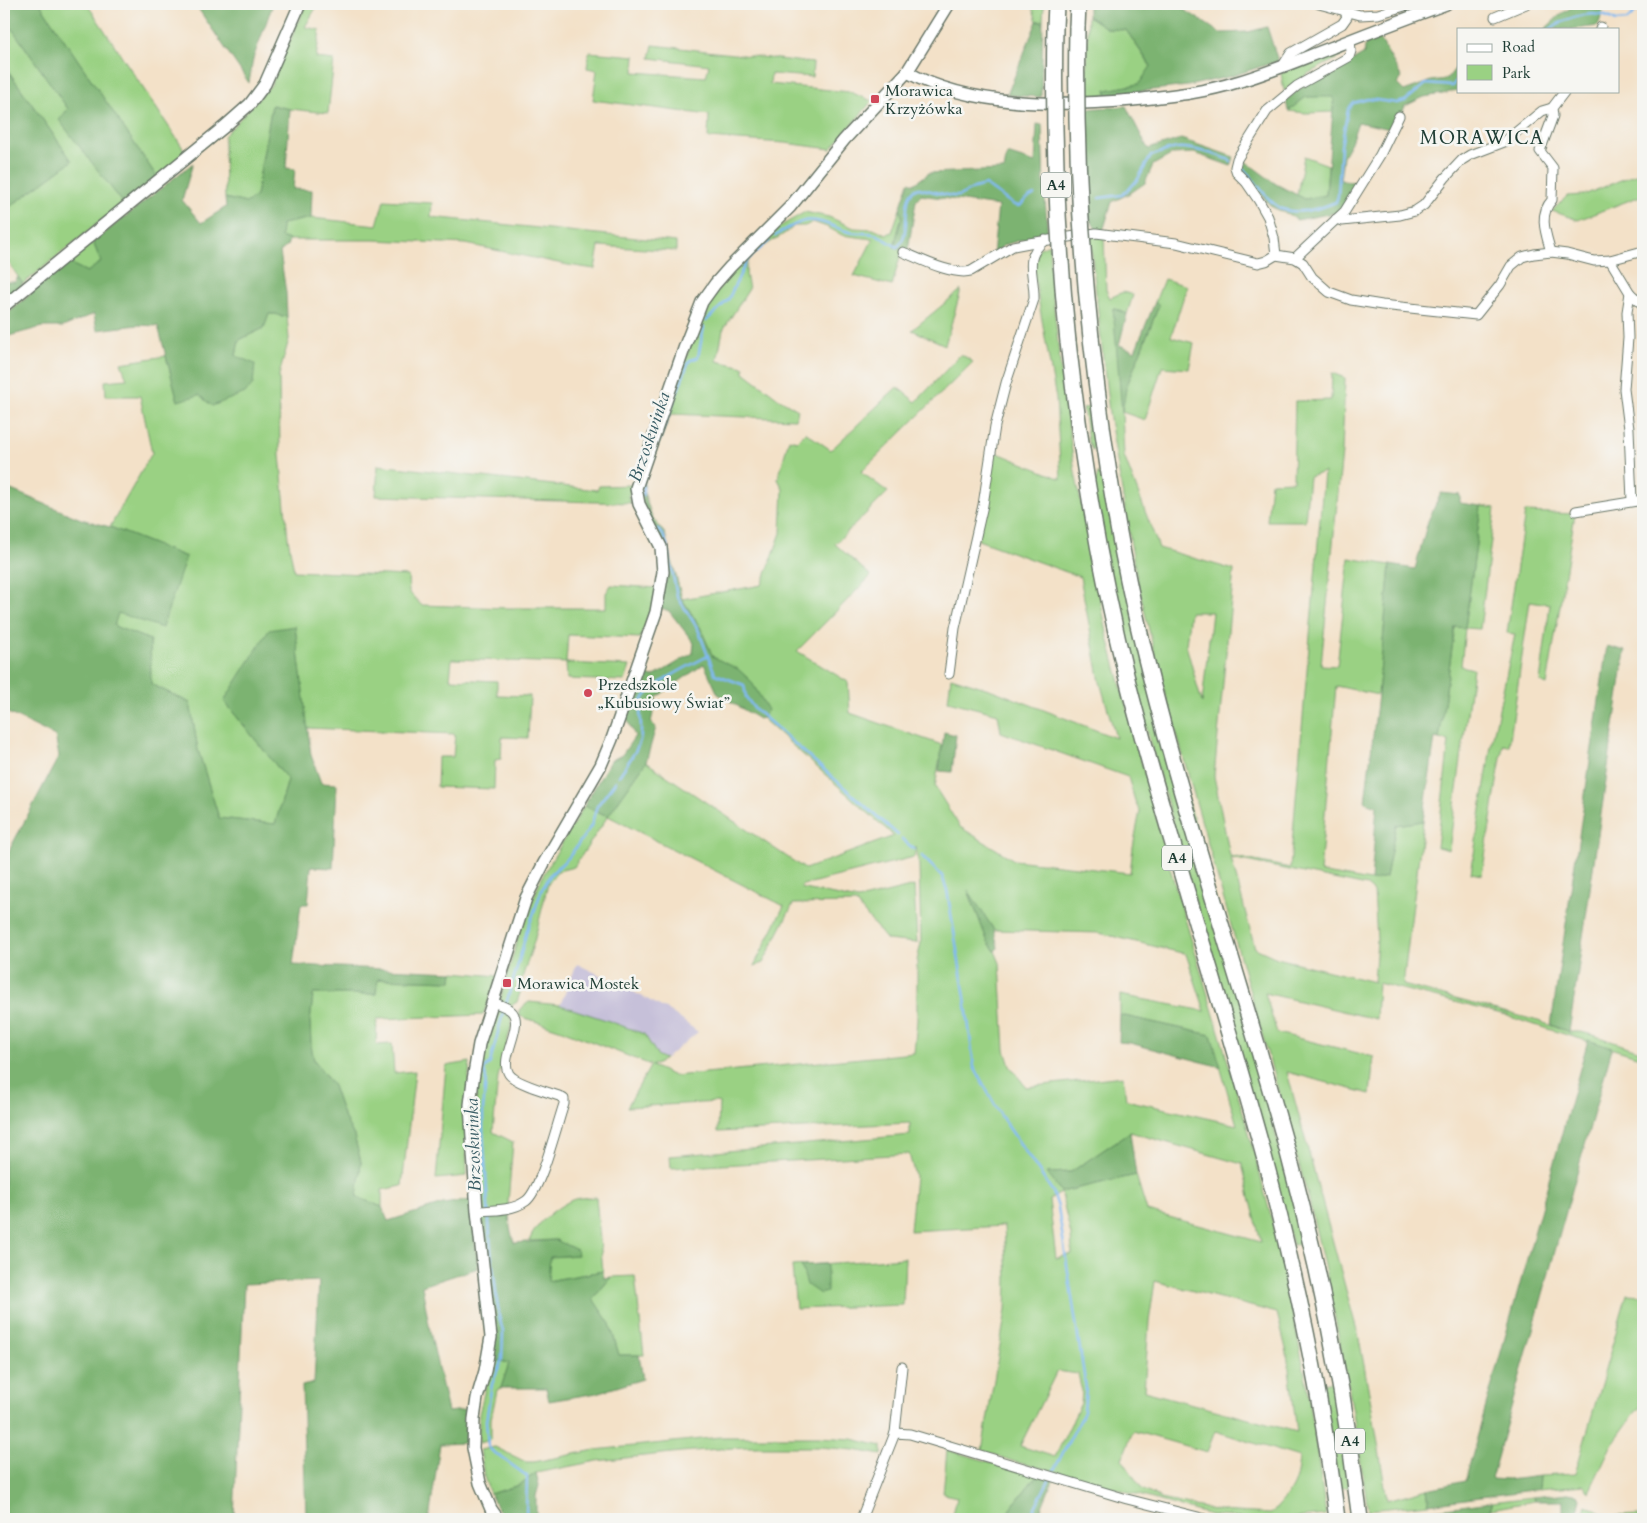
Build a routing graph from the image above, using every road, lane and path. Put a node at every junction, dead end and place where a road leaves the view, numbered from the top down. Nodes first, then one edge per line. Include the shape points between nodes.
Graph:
1 (300, 4) edge
2 (949, 4) edge
3 (1056, 4) edge
4 (1078, 4) edge
5 (1319, 4) edge
6 (1411, 4) edge
7 (1446, 4) edge
8 (1526, 4) edge
9 (1345, 11) junction
10 (1495, 17) dead end
11 (1350, 40) junction
12 (1282, 67) junction
13 (907, 72) junction
14 (1563, 92) edge
15 (1552, 108) junction
16 (1399, 116) dead end
17 (1336, 219) junction
18 (1045, 240) junction
19 (1643, 251) edge
20 (903, 252) dead end
21 (1551, 252) junction
22 (1276, 254) junction
23 (1295, 258) junction
24 (1610, 260) junction
25 (1630, 293) junction
26 (1643, 305) edge
27 (4, 306) edge
28 (1643, 500) edge
29 (1632, 501) junction
30 (1576, 511) dead end
31 (949, 674) dead end
32 (501, 1006) junction
33 (481, 1210) junction
34 (902, 1367) dead end
35 (895, 1433) junction
36 (498, 1519) edge
37 (861, 1519) edge
38 (1206, 1519) edge
39 (1337, 1519) edge
40 (1360, 1519) edge

1 - 27 street via 265,84 250,104
2 - 13 street
3 - 39 highway, A4, bridge via 1057,207 1068,342 1094,525 1128,680 1265,1158 1290,1259 1327,1445
4 - 40 highway, A4, bridge via 1078,174 1084,268 1105,452 1133,603 1168,743 1287,1150 1312,1248 1350,1441
5 - 9 street
6 - 9 street via 1378,14 1360,15
7 - 11 street
8 - 10 street
9 - 12 street via 1347,18 1342,24 1292,53
11 - 12 street
11 - 22 street via 1349,57 1297,86 1267,111 1237,159 1237,173 1251,188 1268,217
12 - 13 street via 1186,95 1093,103 991,99 936,86
13 - 32 street via 702,302 636,488 639,504 661,547 663,572 656,612 601,765 526,898
14 - 15 street
15 - 17 street via 1542,111 1504,142 1462,160 1424,206 1400,215
15 - 21 street via 1553,116 1540,151 1553,168 1552,200 1545,207 1543,223
16 - 17 street via 1380,155 1345,211
17 - 23 street
18 - 20 street via 1013,246 964,273
18 - 22 street via 1096,233 1115,234 1176,243 1258,263
18 - 31 street via 1034,251 1034,299 994,426 983,505 955,628
19 - 24 street
21 - 23 street via 1522,257 1511,266 1476,315 1351,300 1329,292
21 - 24 street via 1594,261
22 - 23 street
24 - 25 street
25 - 26 street
25 - 29 street via 1624,389
28 - 29 street
29 - 30 street
32 - 33 street via 479,1044 470,1106
32 - 33 street via 515,1018 516,1025 508,1057 510,1075 559,1096 564,1104 532,1194 526,1201 508,1209
33 - 36 street via 491,1337 477,1399 474,1448 480,1483
34 - 35 street
35 - 37 street
35 - 38 street via 910,1434 1127,1499

